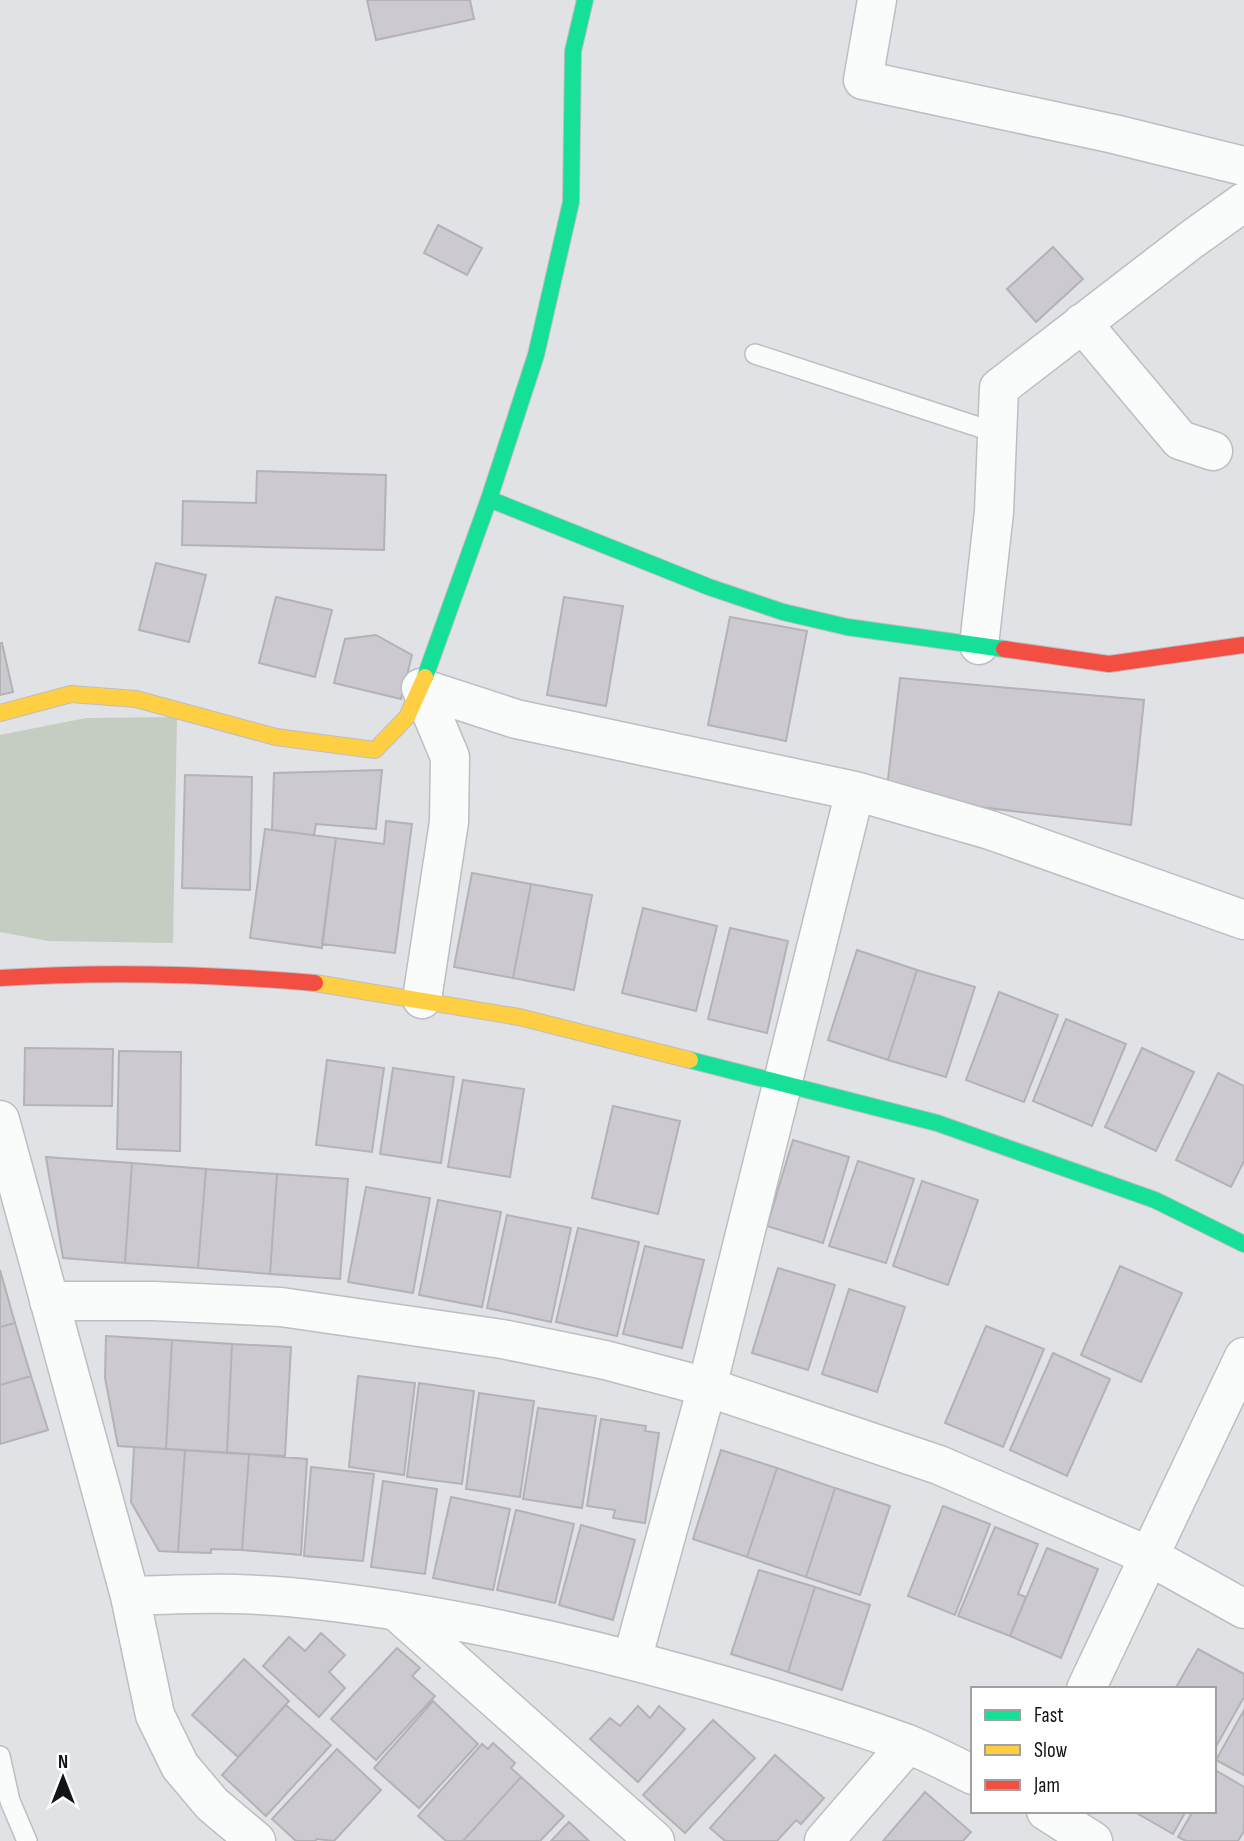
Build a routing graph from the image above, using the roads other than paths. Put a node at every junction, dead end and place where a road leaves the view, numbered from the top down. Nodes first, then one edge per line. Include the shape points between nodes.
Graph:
1 (585, 0) edge
2 (877, 0) edge
3 (1244, 166) edge
4 (1244, 202) edge
5 (1082, 323) junction
6 (755, 354) dead end
7 (997, 433) junction
8 (1213, 451) dead end
9 (489, 499) junction
10 (979, 645) junction
11 (1244, 645) edge
12 (421, 688) junction
13 (0, 713) edge
14 (855, 791) junction
15 (1244, 920) edge
16 (0, 978) edge
17 (422, 999) junction
18 (781, 1082) junction
19 (0, 1120) edge
20 (1244, 1244) edge
21 (49, 1301) junction
22 (1244, 1357) edge
23 (707, 1387) junction
24 (1149, 1556) junction
25 (130, 1596) junction
26 (394, 1609) junction
27 (1244, 1609) edge
28 (632, 1660) junction
29 (1087, 1687) edge
30 (908, 1744) junction
31 (0, 1756) edge
32 (971, 1773) edge
33 (1049, 1813) edge
34 (27, 1841) edge
35 (256, 1841) edge
36 (655, 1841) edge
37 (824, 1841) edge
38 (1093, 1841) edge

1 - 9 street via 573,51 571,202 536,355
2 - 3 street via 863,80
4 - 5 street
5 - 7 street via 999,388
5 - 8 street via 1180,440
6 - 7 lane
7 - 10 street via 994,512
9 - 10 street via 783,612 848,627
9 - 12 street
10 - 11 street via 1109,664
12 - 13 street via 407,717 375,750 276,737 136,699 71,694
12 - 14 street via 516,719
12 - 17 street via 450,757 449,822
14 - 15 street via 990,830
14 - 18 street
16 - 17 street via 72,973 224,975
17 - 18 street via 519,1017
18 - 20 street via 962,1132 1155,1200
18 - 23 street
19 - 21 street
21 - 23 street via 281,1307 502,1339
21 - 25 street
22 - 24 street
23 - 24 street via 939,1465
23 - 28 street
24 - 27 street
24 - 29 street
25 - 26 street via 286,1597
25 - 35 street via 155,1715 180,1766 212,1804
26 - 28 street
26 - 36 street
28 - 30 street
30 - 32 street
30 - 37 street
31 - 34 lane via 10,1801
33 - 38 street

